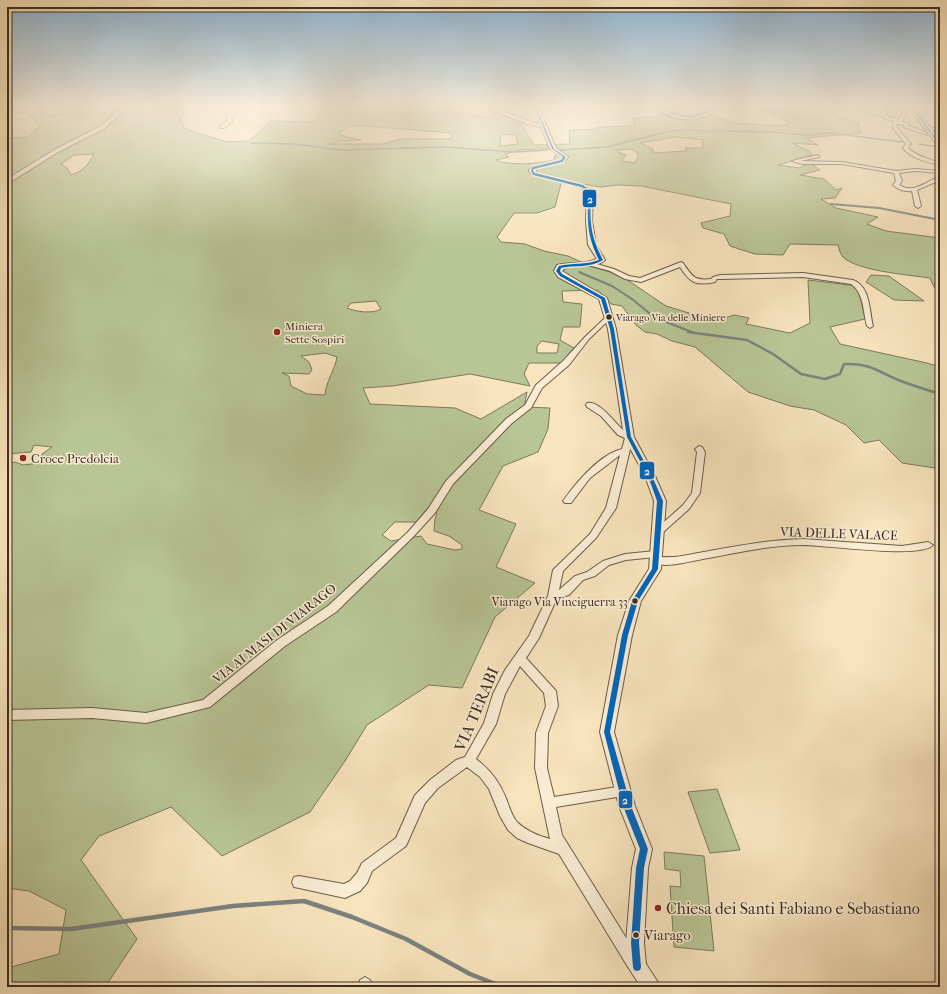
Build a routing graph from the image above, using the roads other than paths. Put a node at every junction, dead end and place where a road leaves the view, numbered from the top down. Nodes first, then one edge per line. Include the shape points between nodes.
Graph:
1 (57, 150) edge
2 (555, 150) edge
3 (907, 150) edge
4 (818, 156) dead end
5 (940, 164) edge
6 (896, 172) junction
7 (940, 172) edge
8 (940, 178) edge
9 (7, 182) edge
10 (915, 191) junction
11 (918, 206) dead end
12 (601, 260) junction
13 (590, 264) junction
14 (612, 270) junction
15 (609, 317) junction
16 (870, 326) dead end
17 (590, 405) dead end
18 (629, 437) junction
19 (699, 449) dead end
20 (626, 451) junction
21 (568, 501) dead end
22 (657, 533) junction
23 (928, 545) dead end
24 (655, 558) junction
25 (553, 596) junction
26 (520, 659) junction
27 (7, 715) edge
28 (469, 761) junction
29 (623, 791) junction
30 (548, 803) junction
31 (562, 849) junction
32 (299, 882) dead end
33 (637, 967) junction
34 (652, 987) edge

1 - 9 street
2 - 12 street via 565,157 562,161 533,168 532,171 534,174 582,186 590,191 592,245
3 - 5 street
4 - 6 street via 794,161 842,163
6 - 7 street
6 - 10 street via 899,181 896,185
8 - 10 street
10 - 11 street
12 - 13 street
12 - 14 street
13 - 14 street
13 - 15 street via 569,264 560,267 558,271 603,298
14 - 16 street via 627,278 641,280 680,264 696,282 713,281 720,277 803,275 853,282 859,285 864,293
15 - 18 street
15 - 27 street, VIA AI MASI DI VIARAGO via 566,363 539,387 528,406 509,421 450,483 432,510 411,534 332,609 281,643 206,704 146,718 92,714
17 - 18 street
18 - 20 street, VIA TERABI
18 - 22 street via 660,501
19 - 22 street via 701,452 696,493 686,507
20 - 21 street via 617,453 587,476
20 - 25 street, VIA TERABI via 611,508 593,536 558,570
22 - 24 street
23 - 24 street, VIA DELLE VALACE via 902,549 803,542 774,543 674,561
24 - 25 street, VIA DELLE VALACE via 625,557 606,563 591,574 579,578 565,592
24 - 29 street via 655,569 635,601 625,635 608,732
25 - 26 street, VIA TERABI via 534,638
26 - 28 street, VIA TERABI via 508,676 499,694 490,724
26 - 30 street via 550,690 552,706 542,733 541,768
28 - 31 street, VIA TERABI via 479,768 496,789 508,820 517,830
28 - 32 street via 460,764 434,784 420,799 402,842 367,867 355,886 345,891
29 - 30 street
29 - 33 street via 644,849 640,868 635,943
30 - 31 street
31 - 33 street
33 - 34 street

